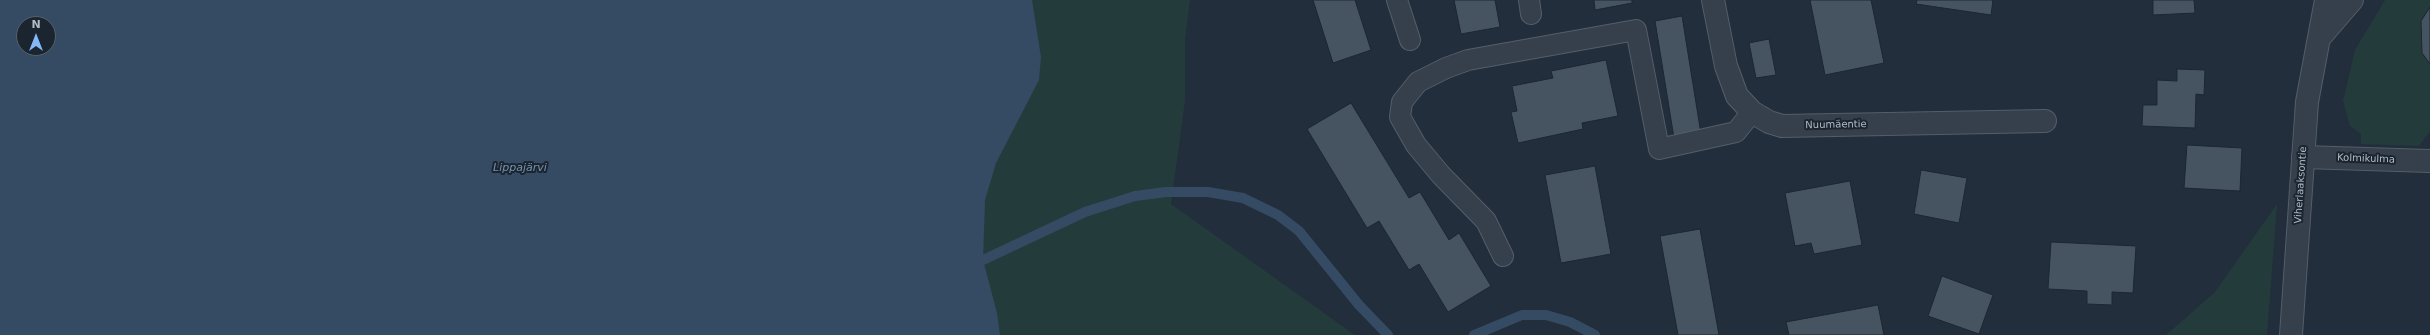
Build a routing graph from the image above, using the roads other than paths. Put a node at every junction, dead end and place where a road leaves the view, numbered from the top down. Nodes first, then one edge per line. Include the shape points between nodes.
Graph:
1 (1397, 0) edge
2 (1713, 0) edge
3 (2326, 0) edge
4 (2352, 0) edge
5 (2321, 36) junction
6 (1410, 40) dead end
7 (1752, 112) junction
8 (2045, 121) dead end
9 (2303, 157) junction
10 (2430, 161) edge
11 (1503, 256) dead end
12 (2291, 335) edge

1 - 6 lane
2 - 7 street, Nuumäentie via 1732,86 1737,96
3 - 5 street, Viherlaaksontie
4 - 5 street, Viherlaaksontie
5 - 9 street, Viherlaaksontie via 2307,102
7 - 8 street, Nuumäentie via 1782,126
7 - 11 lane via 1736,132 1659,149 1636,30 1468,60 1418,82 1402,102 1400,117 1416,145 1441,176 1486,221
9 - 10 street, Kolmikulma
9 - 12 street, Viherlaaksontie

